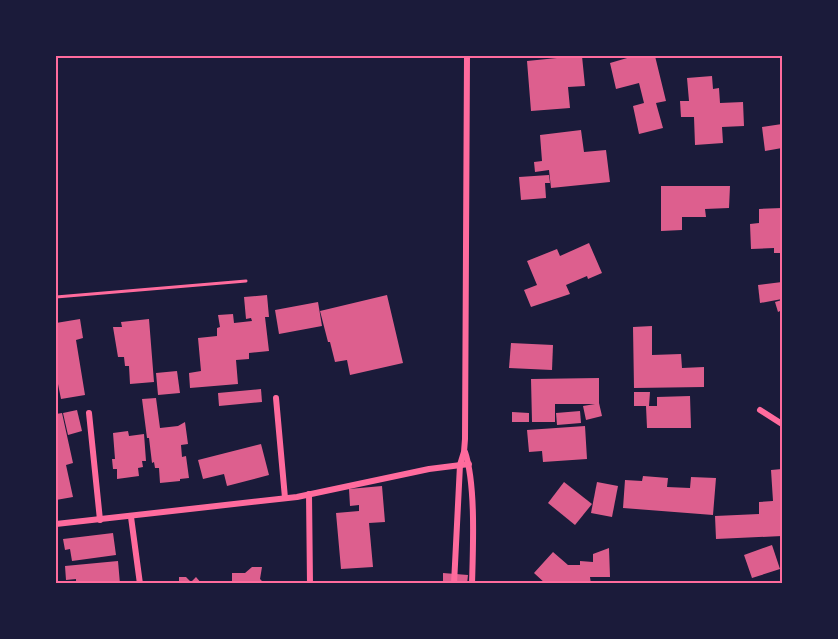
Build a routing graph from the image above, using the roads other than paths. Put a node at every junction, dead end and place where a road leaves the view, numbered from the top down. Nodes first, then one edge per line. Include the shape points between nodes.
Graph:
1 (467, 56) edge
2 (276, 398) dead end
3 (760, 410) dead end
4 (89, 412) dead end
5 (783, 424) edge
6 (464, 452) junction
7 (469, 464) junction
8 (460, 465) junction
9 (309, 494) junction
10 (285, 498) junction
11 (131, 517) junction
12 (100, 520) junction
13 (56, 524) edge
14 (140, 584) edge
15 (310, 584) edge
16 (454, 584) edge
17 (472, 584) edge

1 - 6 street
2 - 10 street
3 - 5 street
4 - 12 street
6 - 7 street
6 - 8 street
7 - 8 street
7 - 17 street
8 - 9 street
8 - 16 street
9 - 10 street
9 - 15 street
10 - 11 street
11 - 12 street
11 - 14 street
12 - 13 street

